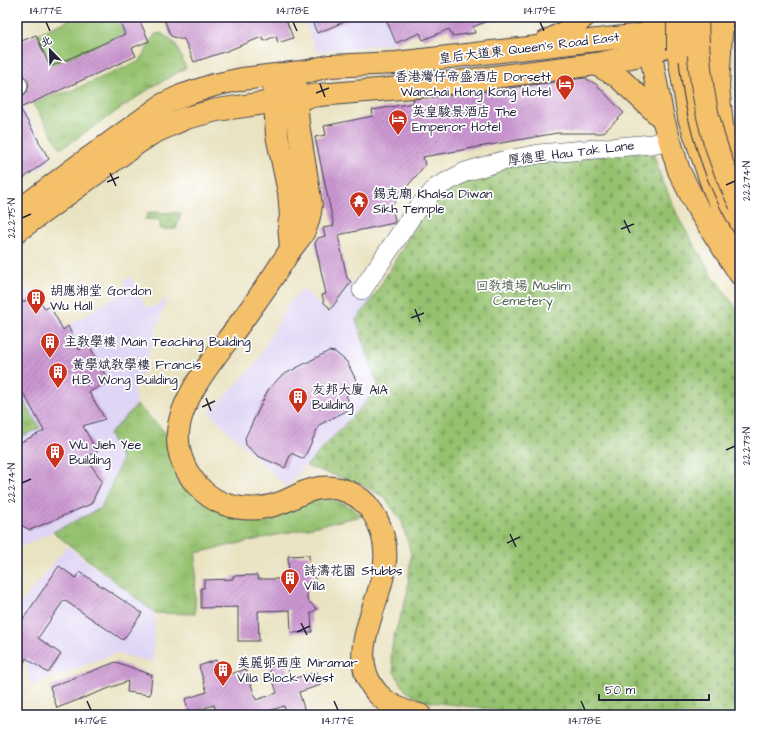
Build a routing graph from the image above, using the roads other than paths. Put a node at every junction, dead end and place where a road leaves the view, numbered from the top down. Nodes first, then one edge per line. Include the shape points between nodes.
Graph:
1 (584, 17) edge
2 (678, 17) edge
3 (697, 21) edge
4 (721, 21) edge
5 (652, 34) edge
6 (536, 48) junction
7 (596, 64) junction
8 (283, 74) junction
9 (286, 100) junction
10 (663, 119) junction
11 (669, 140) junction
12 (740, 190) edge
13 (740, 204) edge
14 (17, 212) edge
15 (17, 231) edge
16 (740, 242) edge
17 (740, 274) edge
18 (362, 290) dead end
19 (420, 715) edge

1 - 6 main road via 569,30
2 - 16 main road, bridge via 678,50 689,118 713,187
3 - 4 main road, 皇后大道東 Queen's Road East
3 - 5 main road, 皇后大道東 Queen's Road East
3 - 13 main road, bridge via 699,67 708,119 723,168
4 - 12 main road via 718,86 722,126 730,164
5 - 6 main road, 皇后大道東 Queen's Road East
5 - 7 main road, 皇后大道東 Queen's Road East
5 - 10 main road
6 - 8 main road, 皇后大道東 Queen's Road East via 396,64 329,66 309,72
7 - 9 main road, 皇后大道東 Queen's Road East via 424,86
7 - 10 main road via 618,78
8 - 9 main road
8 - 14 main road, 皇后大道東 Queen's Road East via 214,85 164,104
9 - 15 main road, 皇后大道東 Queen's Road East via 218,110 186,118 151,134
9 - 19 main road via 298,124 311,205 310,216 304,231 270,283 202,375 189,397 178,432 181,458 190,476 202,490 235,508 269,507 310,490 337,488 362,501 372,511 379,525 385,553 383,573 364,642 365,670 370,683 381,697 398,708
10 - 11 main road
11 - 17 main road via 679,171 698,208
11 - 18 street, 厚德里 Hau Tak Lane via 539,154 465,172 437,187 416,210

